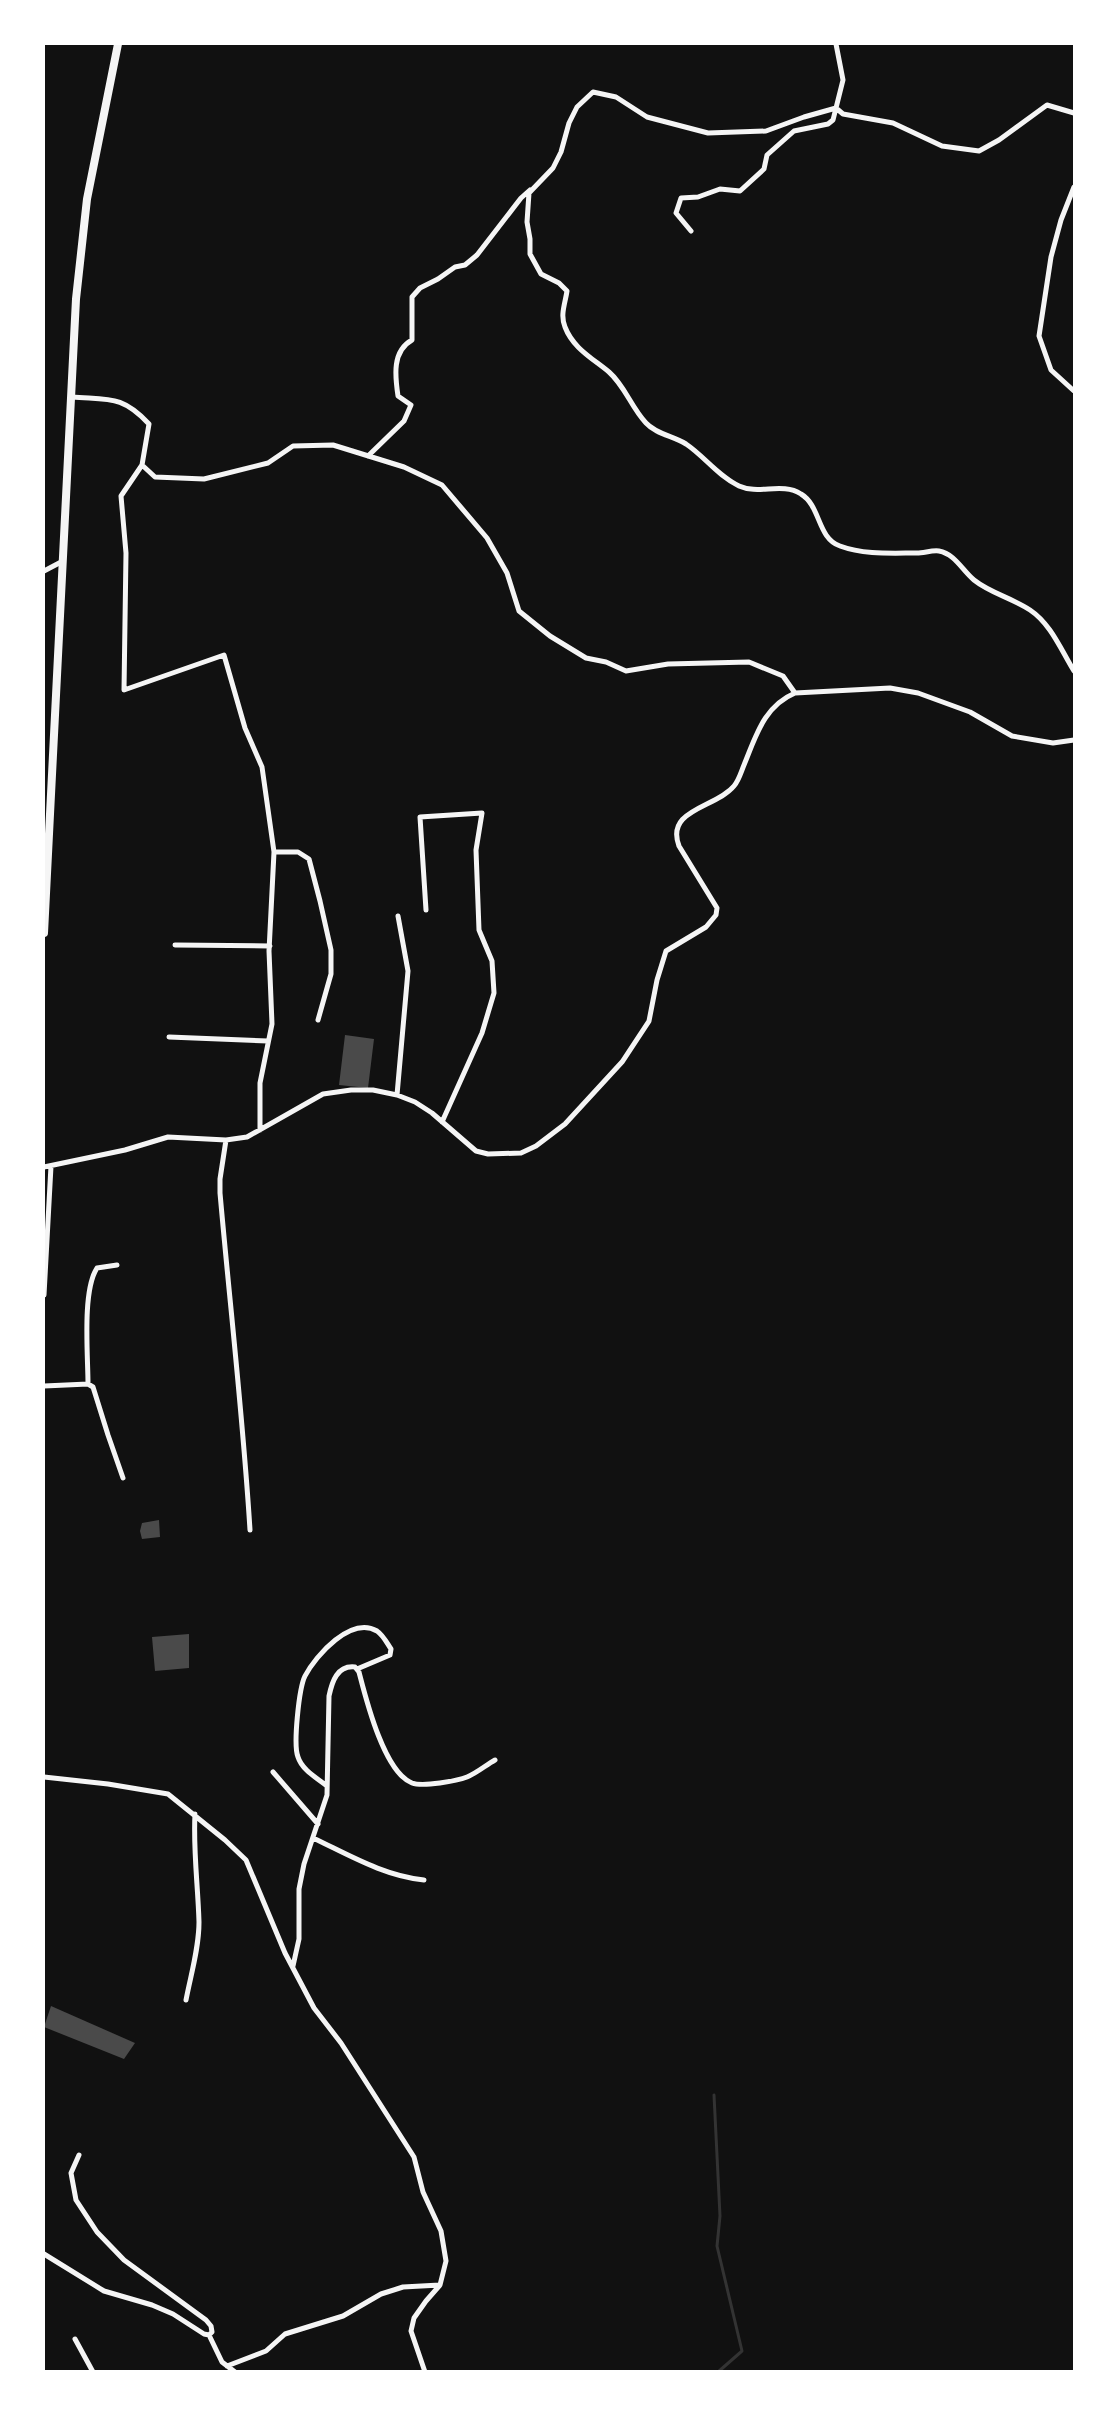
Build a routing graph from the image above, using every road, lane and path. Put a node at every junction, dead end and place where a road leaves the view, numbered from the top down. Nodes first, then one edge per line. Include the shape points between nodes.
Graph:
1 (118, 44) edge
2 (836, 44) edge
3 (836, 108) junction
4 (1074, 113) edge
5 (1074, 187) edge
6 (531, 189) junction
7 (691, 231) dead end
8 (1074, 391) edge
9 (72, 397) junction
10 (368, 456) junction
11 (142, 465) junction
12 (63, 561) junction
13 (44, 571) edge
14 (1074, 671) edge
15 (795, 693) junction
16 (1074, 740) edge
17 (274, 852) junction
18 (426, 910) dead end
19 (398, 916) dead end
20 (44, 933) edge
21 (175, 945) dead end
22 (270, 946) junction
23 (318, 1020) dead end
24 (169, 1037) dead end
25 (268, 1041) junction
26 (397, 1095) junction
27 (442, 1122) junction
28 (260, 1130) junction
29 (226, 1140) junction
30 (51, 1166) junction
31 (44, 1167) edge
32 (117, 1265) dead end
33 (44, 1295) edge
34 (88, 1384) junction
35 (44, 1386) edge
36 (123, 1478) dead end
37 (250, 1530) dead end
38 (357, 1670) junction
39 (495, 1760) dead end
40 (273, 1772) dead end
41 (44, 1777) edge
42 (327, 1786) junction
43 (195, 1814) junction
44 (318, 1824) junction
45 (313, 1838) junction
46 (424, 1880) dead end
47 (292, 1966) junction
48 (186, 2000) dead end
49 (79, 2155) dead end
50 (44, 2254) edge
51 (440, 2285) junction
52 (209, 2335) junction
53 (75, 2339) dead end
54 (227, 2366) junction
55 (93, 2372) edge
56 (235, 2372) edge
57 (425, 2372) edge

1 - 9 highway via 87,199 76,299
2 - 3 street via 843,80
3 - 4 street via 843,114 893,123 942,146 979,151 1047,105
3 - 6 street via 766,131 708,133 647,117 616,97 593,92 577,107 553,168
3 - 7 street via 828,124 794,131 767,155 764,169 740,191 720,189 681,198 676,213
5 - 8 street via 1052,258 1039,336 1051,370
6 - 10 street via 477,255 420,288 412,297 412,340 400,352 396,366 398,396 411,405 404,421
6 - 14 street via 526,222 530,254 540,274 567,291 562,315 565,328 578,348 610,373 648,426 685,444 742,487 796,490 807,497 823,532 838,546 866,552 949,554 974,580 1028,608 1044,622
9 - 11 street via 118,400 133,407 149,424
9 - 12 highway
10 - 11 street via 333,446 293,446 268,463 204,479 155,477
10 - 15 street via 404,467 441,485 487,538 507,573 519,611 586,658 626,671 668,664 749,662 783,676
11 - 17 street via 121,496 126,553 124,690 224,655 245,728 262,767
12 - 13 street
12 - 20 highway
15 - 16 street via 890,688 918,693 970,712 1012,736 1053,743
15 - 27 street via 768,711 737,783 728,793 685,815 679,823 679,846 711,896 716,915 701,931 666,951 649,1021 622,1062 565,1124 521,1153 476,1151
17 - 22 street
17 - 23 street via 298,852 309,860 331,950 331,974
18 - 27 street via 420,817 482,813 476,850 479,930 492,961 494,993 482,1033
19 - 26 street via 408,971
21 - 22 street
22 - 25 street via 273,1007
24 - 25 street
25 - 28 street via 260,1083
26 - 27 street
26 - 28 street via 373,1090 336,1090
28 - 29 street via 247,1137
29 - 30 street via 168,1137
29 - 37 street via 220,1193
30 - 31 street
30 - 33 street
32 - 34 street via 97,1268 91,1278
34 - 35 street
34 - 36 street via 97,1393
38 - 39 street via 384,1750 412,1783 427,1785 466,1777
38 - 42 street via 349,1666 333,1680 327,1712
38 - 42 street via 390,1654 391,1649 376,1631 351,1629 332,1643 305,1676 299,1695 297,1756 303,1767
40 - 44 street
41 - 43 street via 168,1794
42 - 44 street
43 - 47 street via 246,1860
43 - 48 street via 199,1924
44 - 45 street
45 - 46 street via 382,1871
45 - 47 street via 303,1864 298,1939
47 - 51 street via 315,2008 414,2157 423,2192 441,2231 446,2261
49 - 52 street via 71,2173 76,2200 97,2232 124,2260 206,2320 211,2326
50 - 52 street via 104,2291 162,2310
51 - 54 street via 403,2287 381,2294 344,2316 285,2334 266,2351
51 - 57 street via 414,2318 411,2331
52 - 54 street
53 - 55 street
54 - 56 street

